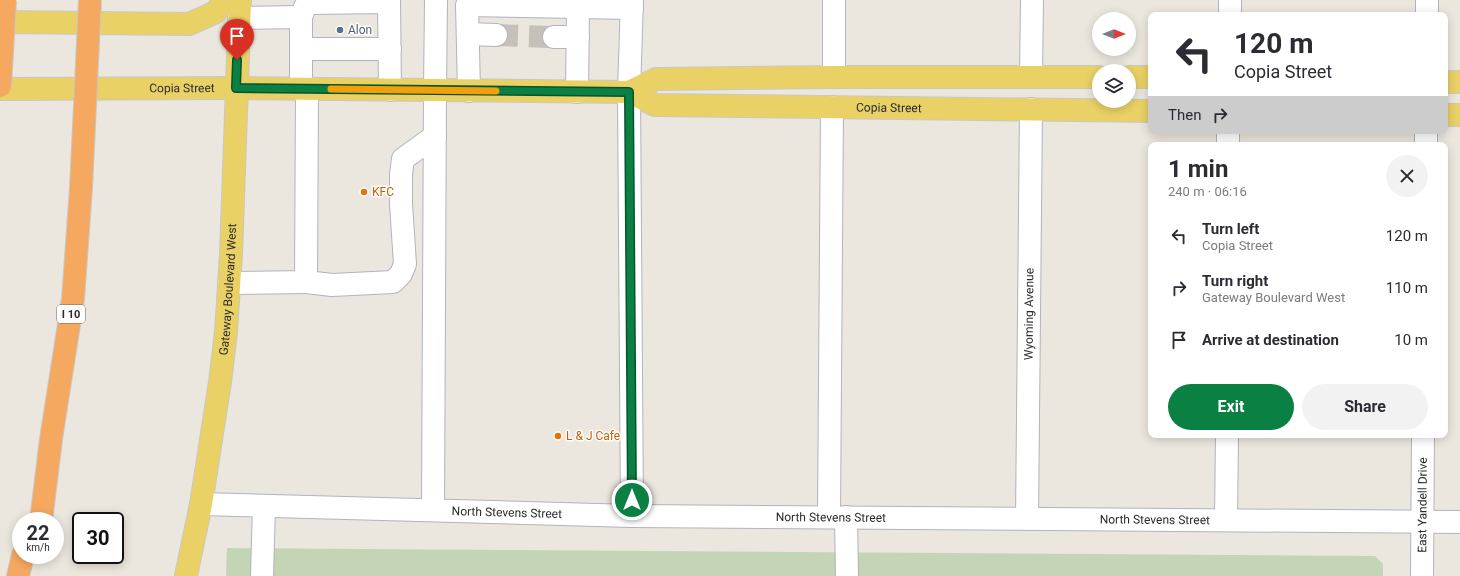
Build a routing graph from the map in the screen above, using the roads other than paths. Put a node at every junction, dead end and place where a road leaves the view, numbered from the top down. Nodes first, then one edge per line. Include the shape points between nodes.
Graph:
1 (5, 0) edge
2 (90, 0) edge
3 (224, 0) edge
4 (436, 0) edge
5 (834, 0) edge
6 (1032, 0) edge
7 (1230, 0) edge
8 (1427, 0) edge
9 (632, 4) edge
10 (578, 7) junction
11 (239, 9) edge
12 (289, 12) edge
13 (1230, 12) edge
14 (1427, 12) edge
15 (0, 22) edge
16 (468, 34) junction
17 (496, 35) tunnel mouth
18 (554, 37) tunnel mouth
19 (578, 37) junction
20 (302, 49) junction
21 (390, 49) junction
22 (1031, 76) junction
23 (834, 77) junction
24 (1092, 77) edge
25 (1136, 77) edge
26 (1148, 77) edge
27 (1448, 82) edge
28 (1460, 82) edge
29 (0, 87) edge
30 (236, 88) junction
31 (304, 89) junction
32 (390, 90) junction
33 (435, 90) junction
34 (469, 91) junction
35 (577, 92) junction
36 (629, 92) junction
37 (832, 107) junction
38 (1031, 109) junction
39 (1148, 111) edge
40 (1448, 115) edge
41 (1460, 115) edge
42 (435, 136) junction
43 (306, 282) junction
44 (229, 283) junction
45 (1227, 438) edge
46 (1423, 438) edge
47 (51, 439) junction
48 (201, 504) junction
49 (264, 506) junction
50 (433, 510) junction
51 (33, 512) edge
52 (42, 512) edge
53 (632, 516) junction
54 (837, 517) junction
55 (1027, 519) junction
56 (1226, 519) junction
57 (1423, 522) junction
58 (1460, 522) edge
59 (21, 564) edge
60 (36, 564) edge
61 (18, 576) edge
62 (34, 576) edge
63 (186, 576) edge
64 (262, 576) edge
65 (846, 576) edge
66 (1422, 576) edge

1 - 29 highway, bridge
2 - 47 highway, I 10, bridge via 73,299
3 - 15 main road via 216,12 189,24
4 - 33 street
5 - 23 street
6 - 22 street
7 - 13 street
8 - 14 street
9 - 10 street
9 - 36 street
10 - 16 street via 467,5
10 - 19 street
11 - 12 street
11 - 30 main road, Gateway Boulevard West
12 - 20 street
12 - 21 street via 305,7 309,3 389,2
16 - 17 street
16 - 34 street
18 - 19 street
19 - 35 street
20 - 21 street
20 - 31 street
21 - 32 street
22 - 23 main road, Copia Street
22 - 24 main road, Copia Street
23 - 36 main road, Copia Street via 656,79
25 - 26 main road
27 - 28 main road
29 - 30 main road, Copia Street
30 - 31 main road, Copia Street
30 - 44 main road, Gateway Boulevard West
31 - 32 main road, Copia Street
31 - 43 street
32 - 33 main road, Copia Street
33 - 34 main road, Copia Street
33 - 42 street
34 - 35 main road, Copia Street
35 - 36 main road, Copia Street
36 - 37 main road, Copia Street via 655,105
36 - 53 street
37 - 38 main road, Copia Street
37 - 54 street
38 - 39 main road, Copia Street
38 - 55 street, Wyoming Avenue
40 - 41 main road
42 - 43 street via 403,159 401,204 405,264 401,274 392,282 332,285
42 - 50 street
43 - 44 street
44 - 48 main road, Gateway Boulevard West via 220,382
45 - 56 street
46 - 57 street, East Yandell Drive
47 - 51 highway, I 10
47 - 52 highway
48 - 49 street, North Stevens Street
48 - 63 main road, Gateway Boulevard West
49 - 50 street, North Stevens Street
49 - 64 street
50 - 53 street, North Stevens Street
53 - 54 street, North Stevens Street
54 - 55 street, North Stevens Street
54 - 65 street
55 - 56 street, North Stevens Street
56 - 57 street, North Stevens Street
57 - 58 street, North Stevens Street
57 - 66 street, East Yandell Drive
59 - 61 highway
60 - 62 highway

